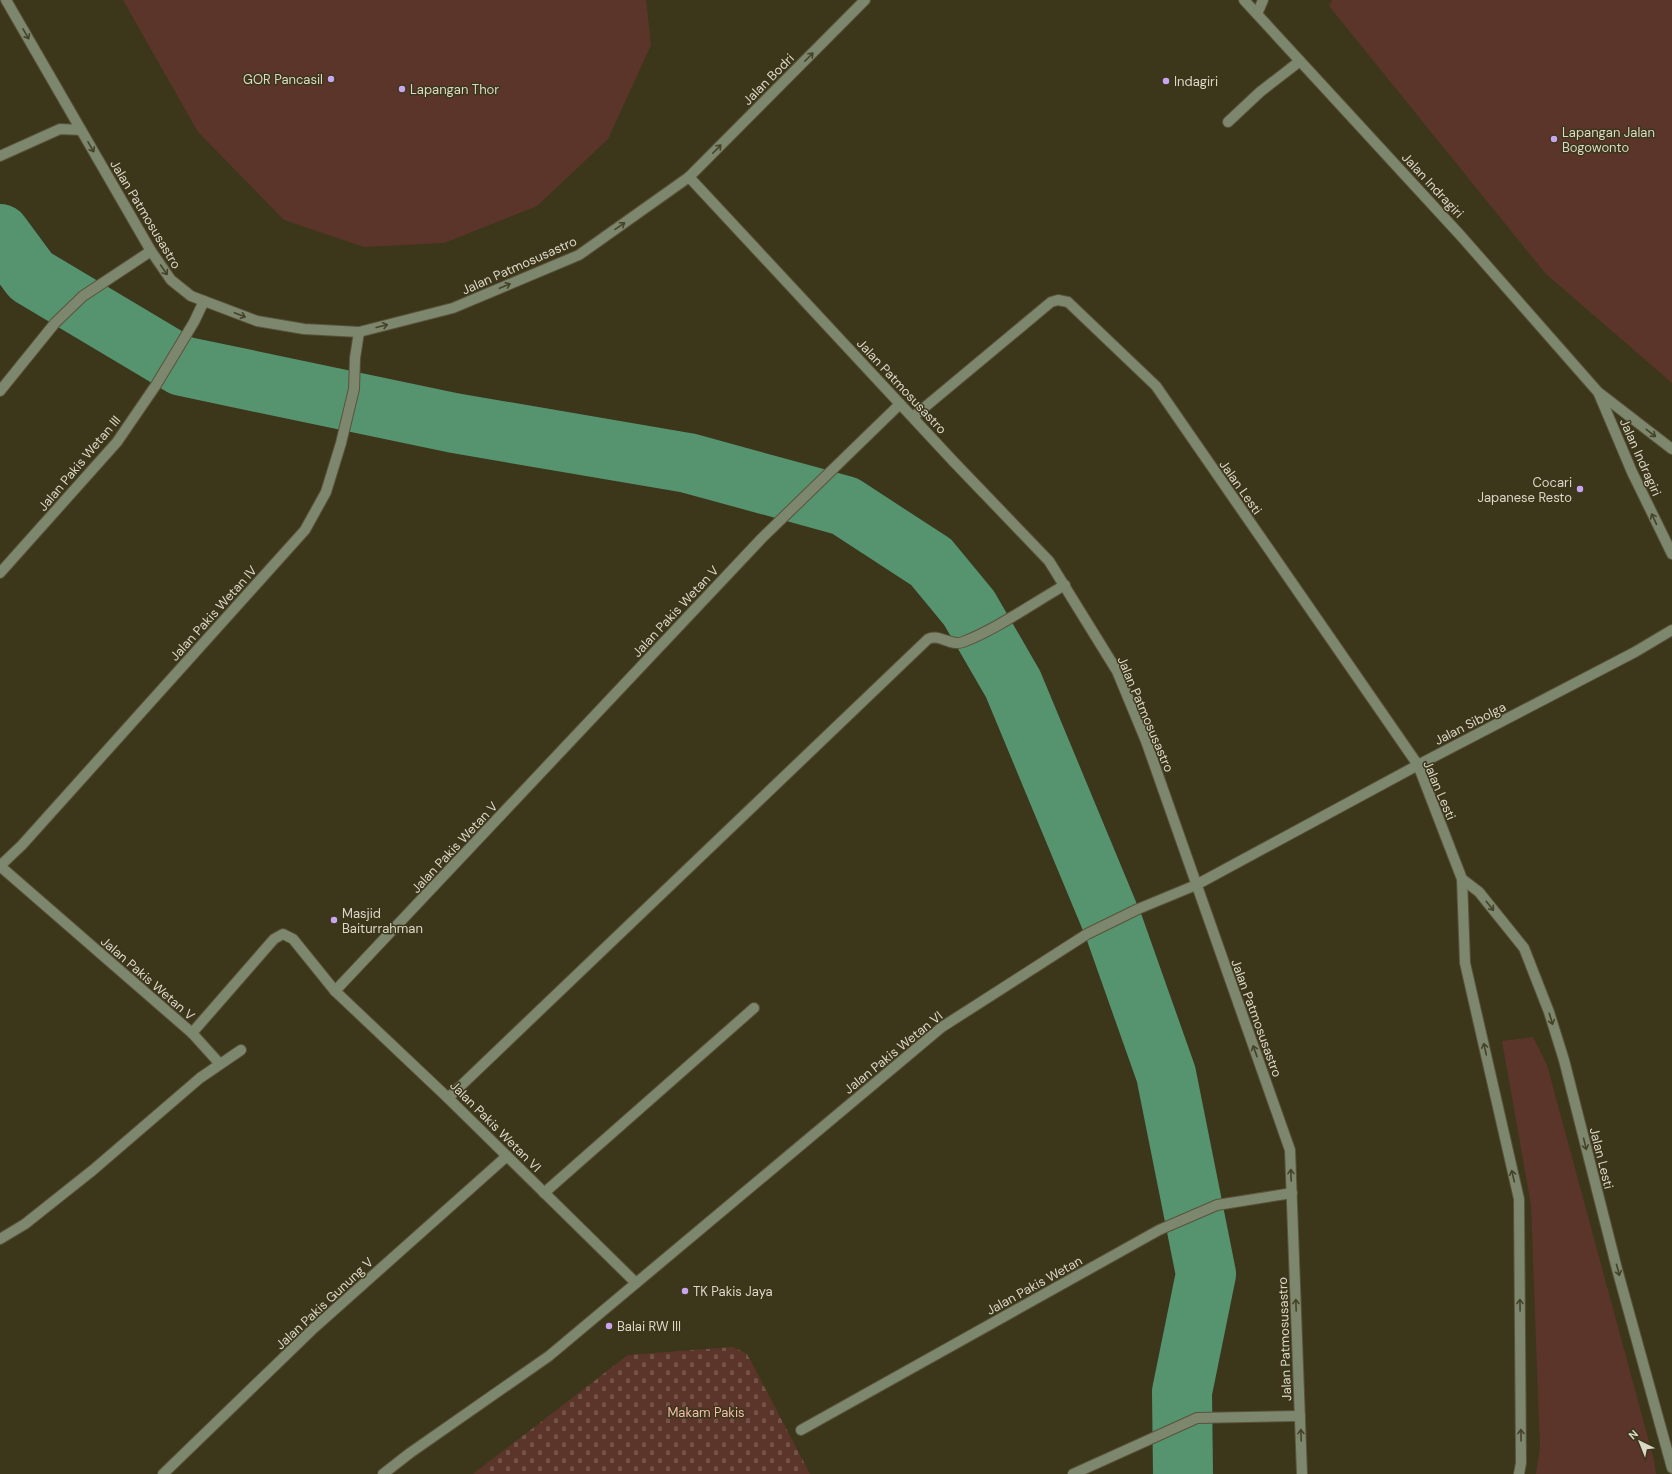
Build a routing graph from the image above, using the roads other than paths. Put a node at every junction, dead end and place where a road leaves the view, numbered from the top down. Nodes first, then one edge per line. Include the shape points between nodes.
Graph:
1 (6, 0) edge
2 (865, 0) edge
3 (1244, 0) edge
4 (1263, 0) edge
5 (1256, 14) junction
6 (1300, 61) junction
7 (1228, 122) dead end
8 (81, 130) junction
9 (0, 156) edge
10 (689, 177) junction
11 (151, 251) junction
12 (204, 301) junction
13 (359, 332) junction
14 (0, 391) edge
15 (1598, 392) junction
16 (900, 404) junction
17 (913, 417) junction
18 (1672, 450) edge
19 (1672, 554) edge
20 (0, 573) edge
21 (1065, 585) junction
22 (1672, 630) edge
23 (1418, 765) junction
24 (0, 866) edge
25 (1462, 879) junction
26 (1196, 885) junction
27 (335, 991) junction
28 (754, 1008) dead end
29 (192, 1033) junction
30 (241, 1050) dead end
31 (220, 1064) junction
32 (448, 1098) junction
33 (507, 1156) junction
34 (544, 1193) junction
35 (1292, 1194) junction
36 (0, 1239) edge
37 (636, 1283) junction
38 (1300, 1416) junction
39 (801, 1430) dead end
40 (1672, 1468) edge
41 (163, 1474) edge
42 (382, 1474) edge
43 (1073, 1474) edge
44 (1302, 1474) edge
45 (1519, 1474) edge

1 -> 8 street, Jalan Patmosusastro
10 -> 2 street, Jalan Bodri
3 - 5 street, Jalan Indragiri
4 - 5 street
5 - 6 street, Jalan Indragiri
6 - 7 street via 1260,92
6 - 15 street, Jalan Indragiri via 1461,236
8 - 9 street via 60,128
8 -> 11 street, Jalan Patmosusastro
13 -> 10 street, Jalan Patmosusastro via 453,308 579,255
10 - 16 street, Jalan Patmosusastro
11 -> 12 street, Jalan Patmosusastro via 170,280 191,296
11 - 14 street via 83,296 55,323
12 -> 13 street, Jalan Patmosusastro via 257,321 304,330
12 - 20 street, Jalan Pakis Wetan III via 178,350 117,442
13 - 24 street, Jalan Pakis Wetan IV via 354,389 341,443 326,492 305,530 22,845
15 -> 18 street, Jalan Indragiri
19 -> 15 street, Jalan Indragiri via 1632,472
16 - 17 street, Jalan Patmosusastro
16 - 27 street, Jalan Pakis Wetan V via 788,512
17 - 21 street, Jalan Patmosusastro via 1049,561
17 - 23 street, Jalan Lesti via 1051,302 1068,302 1156,386
21 - 26 street, Jalan Patmosusastro via 1117,672 1146,741
21 - 32 street via 961,643 939,637 928,639
22 - 23 street, Jalan Sibolga via 1636,652
23 - 25 street, Jalan Lesti
23 - 26 street, Jalan Sibolga
24 - 29 street, Jalan Pakis Wetan V
25 -> 40 street, Jalan Lesti via 1479,892 1524,948 1549,1012
45 -> 25 street, Jalan Lesti via 1519,1199 1465,963
35 -> 26 street, Jalan Patmosusastro via 1290,1150
26 - 37 street, Jalan Pakis Wetan VI via 1087,934 942,1027
27 - 29 street, Jalan Pakis Wetan V via 292,939 283,934 274,939
27 - 32 street, Jalan Pakis Wetan VI
28 - 34 street
29 - 31 street
30 - 31 street
31 - 36 street via 31,1220
32 - 33 street, Jalan Pakis Wetan VI
33 - 34 street, Jalan Pakis Wetan VI
33 - 41 street, Jalan Pakis Gunung V via 314,1328
34 - 37 street, Jalan Pakis Wetan VI
38 -> 35 street, Jalan Patmosusastro
35 - 39 street, Jalan Pakis Wetan via 1217,1205 1159,1230
37 - 42 street, Jalan Pakis Wetan VI via 549,1356
38 - 43 street via 1197,1418
44 -> 38 street, Jalan Patmosusastro

